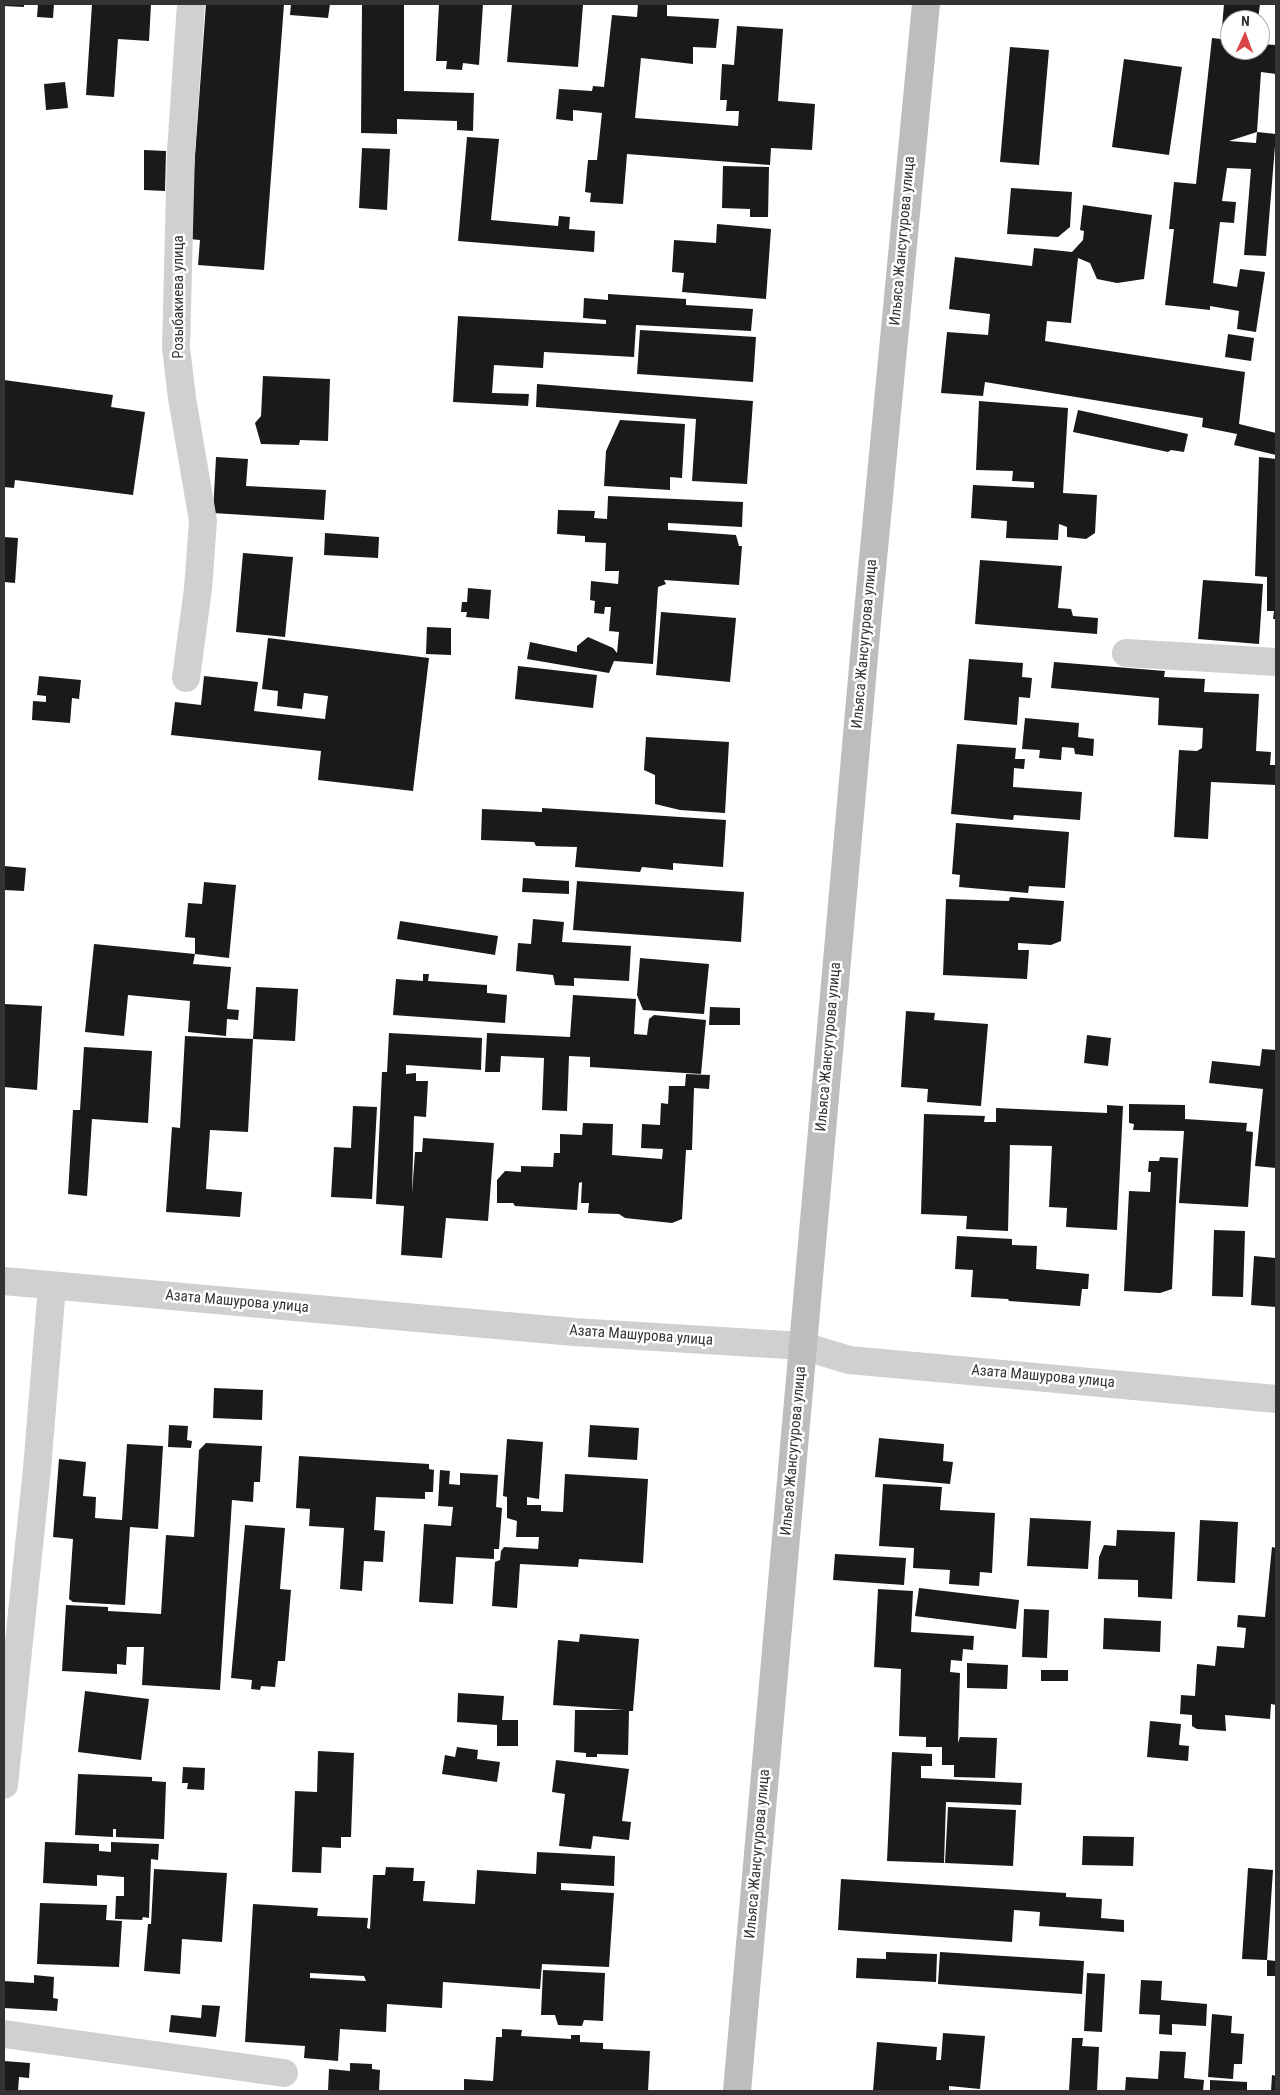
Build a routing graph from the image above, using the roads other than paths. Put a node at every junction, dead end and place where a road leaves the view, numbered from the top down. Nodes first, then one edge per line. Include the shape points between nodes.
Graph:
1 (191, 4) edge
2 (926, 4) edge
3 (1126, 653) dead end
4 (1276, 662) edge
5 (186, 678) dead end
6 (4, 1281) edge
7 (52, 1286) junction
8 (803, 1346) junction
9 (1276, 1398) edge
10 (4, 1785) edge
11 (4, 2034) edge
12 (284, 2073) dead end
13 (737, 2091) edge

1 - 5 street, Розыбакиева улица via 181,152 176,348 203,521
2 - 8 street, Ильяса Жансугурова улица
3 - 4 street
6 - 7 street, Азата Машурова улица
7 - 8 street, Азата Машурова улица via 574,1332
7 - 10 street
8 - 9 street, Азата Машурова улица via 849,1360
8 - 13 street, Ильяса Жансугурова улица
11 - 12 street

